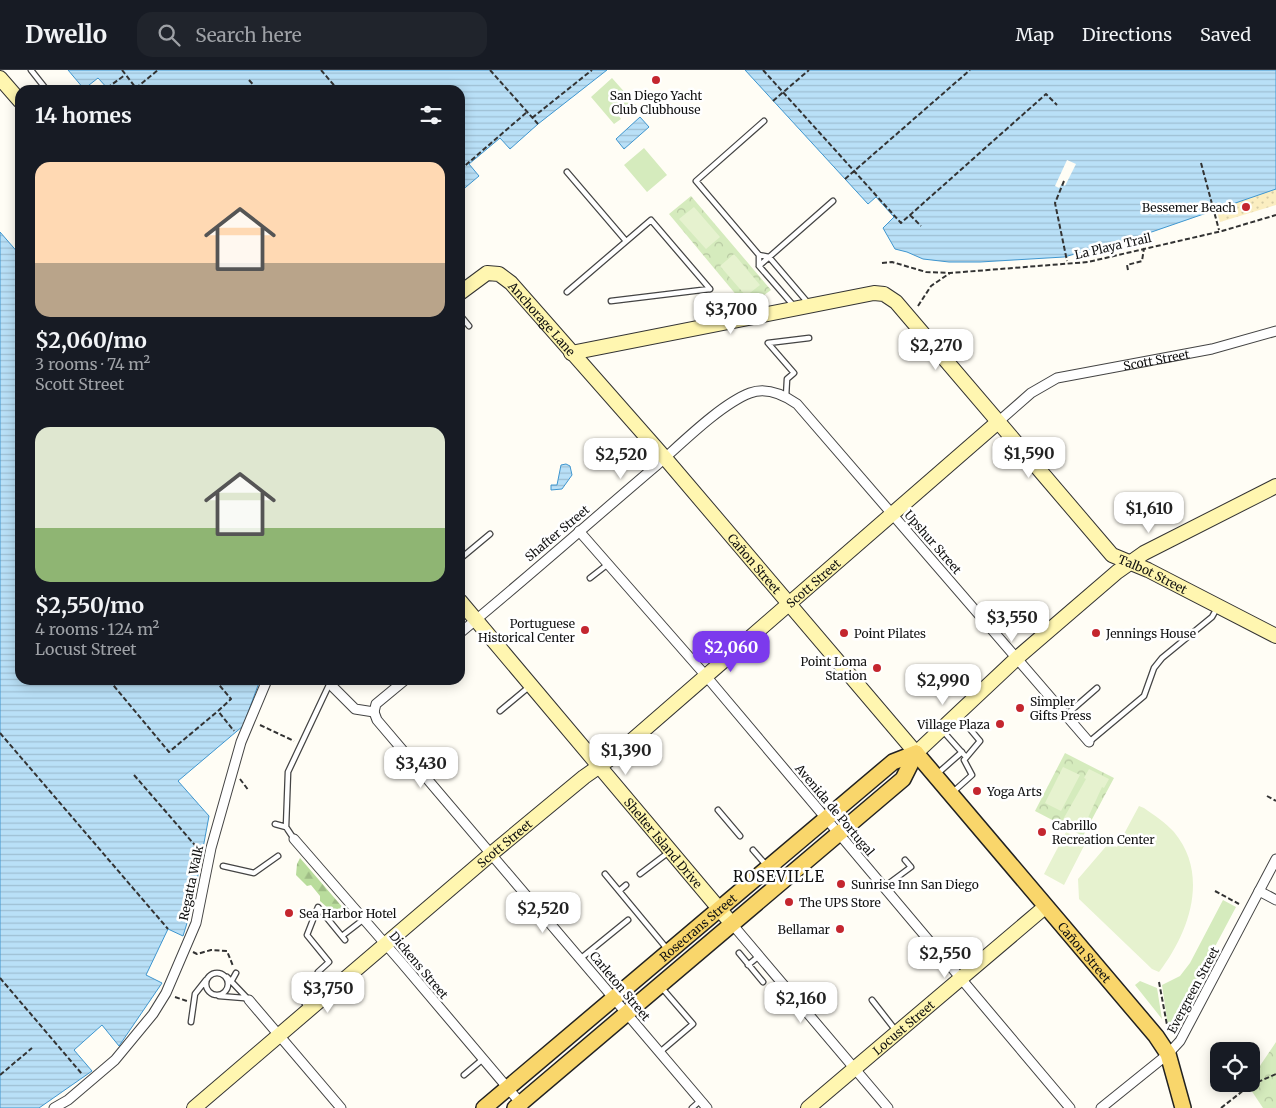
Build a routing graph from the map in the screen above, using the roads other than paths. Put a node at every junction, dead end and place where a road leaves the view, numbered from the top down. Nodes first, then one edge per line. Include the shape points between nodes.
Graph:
1 (31, 70) edge
2 (0, 78) edge
3 (43, 85) edge
4 (15, 95) edge
5 (764, 121) dead end
6 (567, 172) dead end
7 (833, 200) dead end
8 (626, 241) junction
9 (759, 255) junction
10 (769, 257) junction
11 (759, 266) junction
12 (465, 289) edge
13 (567, 292) dead end
14 (612, 300) dead end
15 (896, 302) joint
16 (810, 305) junction
17 (795, 308) junction
18 (465, 321) edge
19 (469, 326) dead end
20 (1276, 331) edge
21 (809, 338) dead end
22 (572, 353) junction
23 (786, 397) junction
24 (797, 404) joint
25 (998, 422) junction
26 (665, 458) junction
27 (1276, 486) edge
28 (892, 514) junction
29 (579, 531) junction
30 (490, 534) dead end
31 (465, 555) edge
32 (1130, 562) junction
33 (608, 564) junction
34 (590, 578) dead end
35 (788, 604) junction
36 (465, 607) edge
37 (1218, 607) junction
38 (476, 620) junction
39 (465, 629) edge
40 (1276, 636) edge
41 (1017, 658) junction
42 (706, 676) junction
43 (266, 685) edge
44 (399, 685) edge
45 (531, 685) junction
46 (331, 686) joint
47 (1098, 688) dead end
48 (500, 711) dead end
49 (374, 712) junction
50 (956, 713) junction
51 (1066, 715) junction
52 (940, 729) junction
53 (1089, 742) joint
54 (962, 752) junction
55 (916, 753) junction
56 (966, 757) junction
57 (954, 759) junction
58 (949, 764) junction
59 (959, 764) dead end
60 (598, 766) junction
61 (953, 769) dead end
62 (934, 776) junction
63 (950, 794) junction
64 (718, 810) dead end
65 (826, 818) junction
66 (275, 824) dead end
67 (286, 827) junction
68 (839, 834) junction
69 (740, 836) dead end
70 (294, 839) joint
71 (753, 850) dead end
72 (670, 851) junction
73 (491, 854) junction
74 (278, 856) dead end
75 (1276, 859) edge
76 (904, 860) dead end
77 (223, 866) dead end
78 (769, 867) junction
79 (605, 874) dead end
80 (640, 874) dead end
81 (626, 885) dead end
82 (884, 887) junction
83 (619, 890) junction
84 (1259, 891) junction
85 (1276, 900) edge
86 (1045, 907) junction
87 (720, 910) junction
88 (364, 919) junction
89 (628, 920) dead end
90 (732, 924) junction
91 (386, 945) junction
92 (670, 952) junction
93 (739, 953) dead end
94 (759, 956) junction
95 (580, 959) junction
96 (748, 965) junction
97 (318, 972) dead end
98 (224, 976) junction
99 (209, 977) junction
100 (961, 979) junction
101 (231, 981) junction
102 (305, 982) dead end
103 (763, 982) dead end
104 (660, 985) junction
105 (228, 988) junction
106 (238, 988) junction
107 (218, 995) junction
108 (613, 998) junction
109 (249, 1000) junction
110 (872, 1000) dead end
111 (309, 1011) junction
112 (626, 1014) junction
113 (191, 1022) dead end
114 (897, 1033) junction
115 (280, 1036) junction
116 (660, 1052) junction
117 (1168, 1054) junction
118 (483, 1059) junction
119 (855, 1068) junction
120 (464, 1075) dead end
121 (507, 1088) junction
122 (701, 1100) junction
123 (520, 1106) edge
124 (54, 1108) edge
125 (194, 1108) edge
126 (341, 1108) edge
127 (484, 1108) edge
128 (692, 1108) edge
129 (707, 1108) edge
130 (808, 1108) edge
131 (888, 1108) edge
132 (1070, 1108) edge
133 (1101, 1108) edge
134 (1183, 1108) edge

1 - 3 lane
2 - 4 main road
5 - 9 lane via 696,181
6 - 8 lane
7 - 10 lane
8 - 13 lane
8 - 14 lane via 651,220 710,290
9 - 10 lane
9 - 11 lane
10 - 11 lane
10 - 16 lane
11 - 17 lane
12 - 22 main road, Anchorage Lane via 484,274 502,275
15 - 16 main road, Anchorage Lane via 884,294 874,293
15 - 25 main road, Talbot Street
16 - 17 main road, Anchorage Lane
17 - 22 main road, Anchorage Lane
18 - 19 lane
20 - 25 street, Scott Street via 1212,349 1057,378 1031,392
21 - 23 lane via 768,343 794,374 787,379
22 - 26 main road, Cañon Street
23 - 24 street, Shafter Street
23 - 26 street, Shafter Street via 753,392 738,399
24 - 28 street, Upshur Street
25 - 28 main road, Scott Street
25 - 32 main road, Talbot Street via 1112,555
26 - 29 street, Shafter Street
26 - 35 main road, Cañon Street
27 - 32 main road, Rosecrans Street via 1184,531
28 - 35 main road, Scott Street
28 - 41 street, Upshur Street
29 - 33 street, Avenida de Portugal
29 - 38 street, Shafter Street
30 - 31 lane
32 - 37 main road, Talbot Street
32 - 41 main road, Rosecrans Street
33 - 34 lane
33 - 42 street, Avenida de Portugal
35 - 42 main road, Scott Street
35 - 55 main road, Cañon Street
36 - 38 main road, Shelter Island Drive
37 - 40 main road, Talbot Street
37 - 53 lane via 1212,617 1162,658 1154,668 1144,696
38 - 39 street, Shafter Street
38 - 45 main road, Shelter Island Drive
41 - 50 main road, Rosecrans Street
41 - 51 street, Upshur Street
42 - 60 main road, Scott Street via 614,756
42 - 65 street, Avenida de Portugal
43 - 124 street, Regatta Walk via 241,742 211,848 196,923 166,993 115,1060
44 - 49 street via 376,704
45 - 48 lane
45 - 60 main road, Shelter Island Drive
46 - 49 street via 355,709
46 - 67 lane via 288,772
47 - 51 lane
49 - 73 street, Carleton Street via 377,720
50 - 52 main road, Rosecrans Street
50 - 56 lane via 980,740
51 - 53 street, Upshur Street
52 - 54 lane
52 - 55 main road, Rosecrans Street
54 - 56 lane
54 - 57 lane
55 - 62 main road, Cañon Street
55 - 65 main road, Rosecrans Street via 893,762
55 - 68 main road, Rosecrans Street via 903,779
56 - 63 lane via 964,761 972,772
57 - 58 lane
57 - 59 lane
58 - 61 lane
58 - 62 lane
60 - 72 main road, Shelter Island Drive
60 - 73 main road, Scott Street
62 - 63 main road, Cañon Street
63 - 86 main road, Cañon Street
64 - 69 lane
65 - 68 street, Avenida de Portugal
65 - 78 main road, Rosecrans Street
66 - 67 lane
67 - 70 lane
68 - 82 street, Avenida de Portugal
68 - 90 main road, Rosecrans Street
70 - 88 street, Dickens Street
71 - 78 lane
72 - 80 lane
72 - 87 main road, Shelter Island Drive
73 - 91 main road, Scott Street
73 - 95 street, Carleton Street
74 - 77 lane via 254,874
75 - 84 street, Evergreen Street
76 - 82 lane via 911,868
78 - 87 main road, Rosecrans Street
79 - 83 lane
81 - 83 lane
82 - 100 street, Avenida de Portugal
83 - 92 lane
84 - 85 street
84 - 117 street, Evergreen Street via 1187,1029
86 - 100 main road, Locust Street
86 - 117 main road, Cañon Street
87 - 90 main road, Shelter Island Drive
87 - 92 main road, Rosecrans Street
88 - 91 street, Dickens Street
88 - 97 lane via 344,938 318,908 307,935 329,962
89 - 95 lane
90 - 94 street
90 - 104 main road, Rosecrans Street
91 - 111 main road, Scott Street
91 - 118 street, Dickens Street
92 - 108 main road, Rosecrans Street
93 - 96 lane
94 - 96 lane
94 - 119 street
95 - 108 street, Carleton Street
96 - 103 lane
98 - 99 lane via 216,973
98 - 101 lane
98 - 105 lane
99 - 107 lane via 207,989
99 - 113 lane via 195,994
100 - 114 main road, Locust Street
100 - 132 street, Avenida de Portugal
101 - 105 lane
101 - 106 lane
101 - 106 lane via 236,973
102 - 111 lane via 300,994
104 - 112 main road, Rosecrans Street
104 - 116 lane via 693,1024
105 - 107 lane
106 - 109 lane
107 - 109 lane
108 - 112 street, Carleton Street
108 - 121 main road, Rosecrans Street
109 - 115 street
110 - 114 lane
111 - 115 main road, Scott Street
112 - 116 street, Carleton Street
112 - 123 main road, Rosecrans Street
114 - 119 main road, Locust Street
115 - 125 main road, Scott Street
115 - 126 street
116 - 122 street, Carleton Street
117 - 133 street, Evergreen Street
117 - 134 main road, Cañon Street
118 - 120 lane
118 - 121 street, Dickens Street
119 - 130 main road, Locust Street
119 - 131 street
121 - 123 street, Dickens Street
121 - 127 main road, Rosecrans Street
122 - 128 lane
122 - 129 street, Carleton Street

